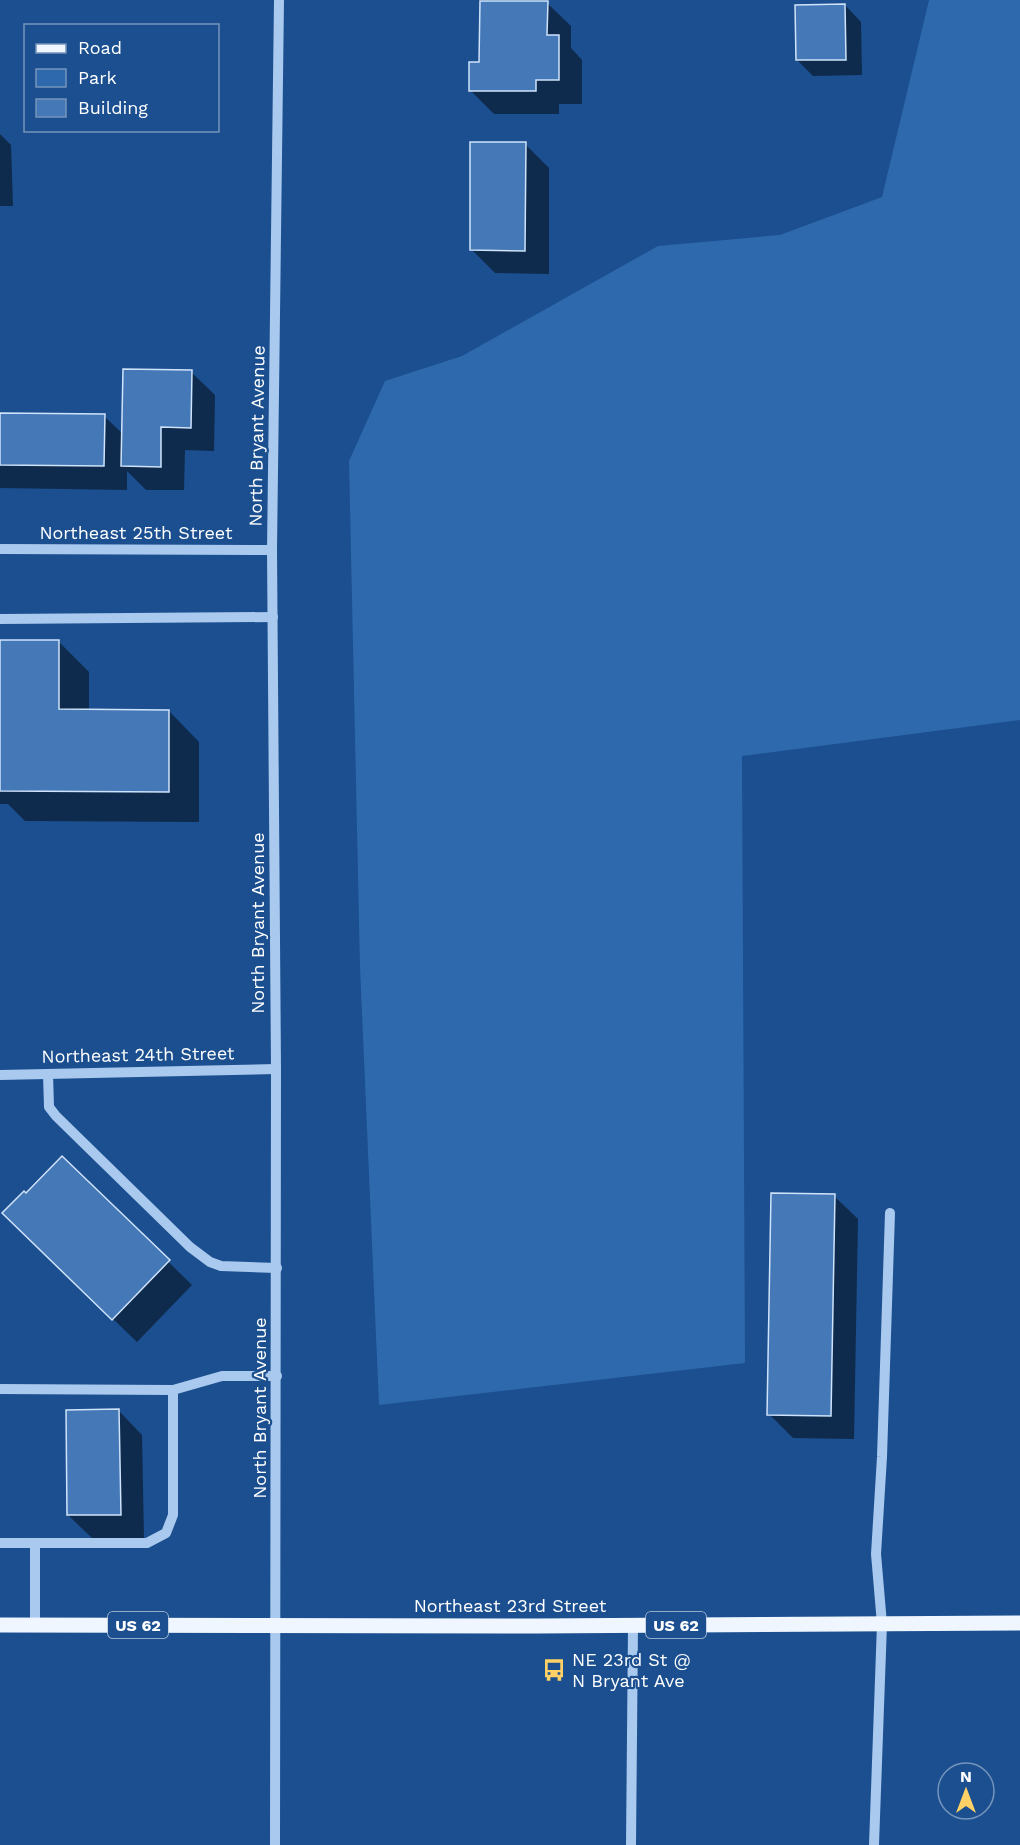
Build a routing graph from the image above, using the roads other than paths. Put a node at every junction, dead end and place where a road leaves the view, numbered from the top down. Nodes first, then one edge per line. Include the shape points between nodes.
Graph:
1 (279, 0) edge
2 (0, 549) edge
3 (272, 550) junction
4 (273, 617) junction
5 (0, 619) edge
6 (276, 1069) junction
7 (48, 1074) junction
8 (0, 1075) edge
9 (890, 1212) dead end
10 (276, 1269) junction
11 (276, 1376) junction
12 (0, 1389) edge
13 (172, 1390) junction
14 (0, 1543) edge
15 (35, 1543) junction
16 (1020, 1623) edge
17 (276, 1624) junction
18 (882, 1624) junction
19 (0, 1625) edge
20 (35, 1625) junction
21 (633, 1626) junction
22 (275, 1845) edge
23 (631, 1845) edge
24 (874, 1845) edge

1 - 3 street, North Bryant Avenue
2 - 3 street, Northeast 25th Street
3 - 4 street, North Bryant Avenue
4 - 5 street
4 - 6 street, North Bryant Avenue
6 - 7 street, Northeast 24th Street
6 - 10 street, North Bryant Avenue
7 - 8 street, Northeast 24th Street
7 - 10 street via 49,1107 56,1116 190,1247 220,1266
9 - 18 street via 876,1554
10 - 11 street, North Bryant Avenue
11 - 13 street via 222,1376
11 - 17 street, North Bryant Avenue
12 - 13 street
13 - 15 street via 173,1515 166,1533 147,1543
14 - 15 street
15 - 20 street
16 - 18 main road, Northeast 23rd Street / US 62
17 - 20 main road, Northeast 23rd Street / US 62
17 - 21 main road, Northeast 23rd Street / US 62
17 - 22 street, North Bryant Avenue
18 - 21 main road, Northeast 23rd Street / US 62
18 - 24 street
19 - 20 main road, Northeast 23rd Street / US 62
21 - 23 street

